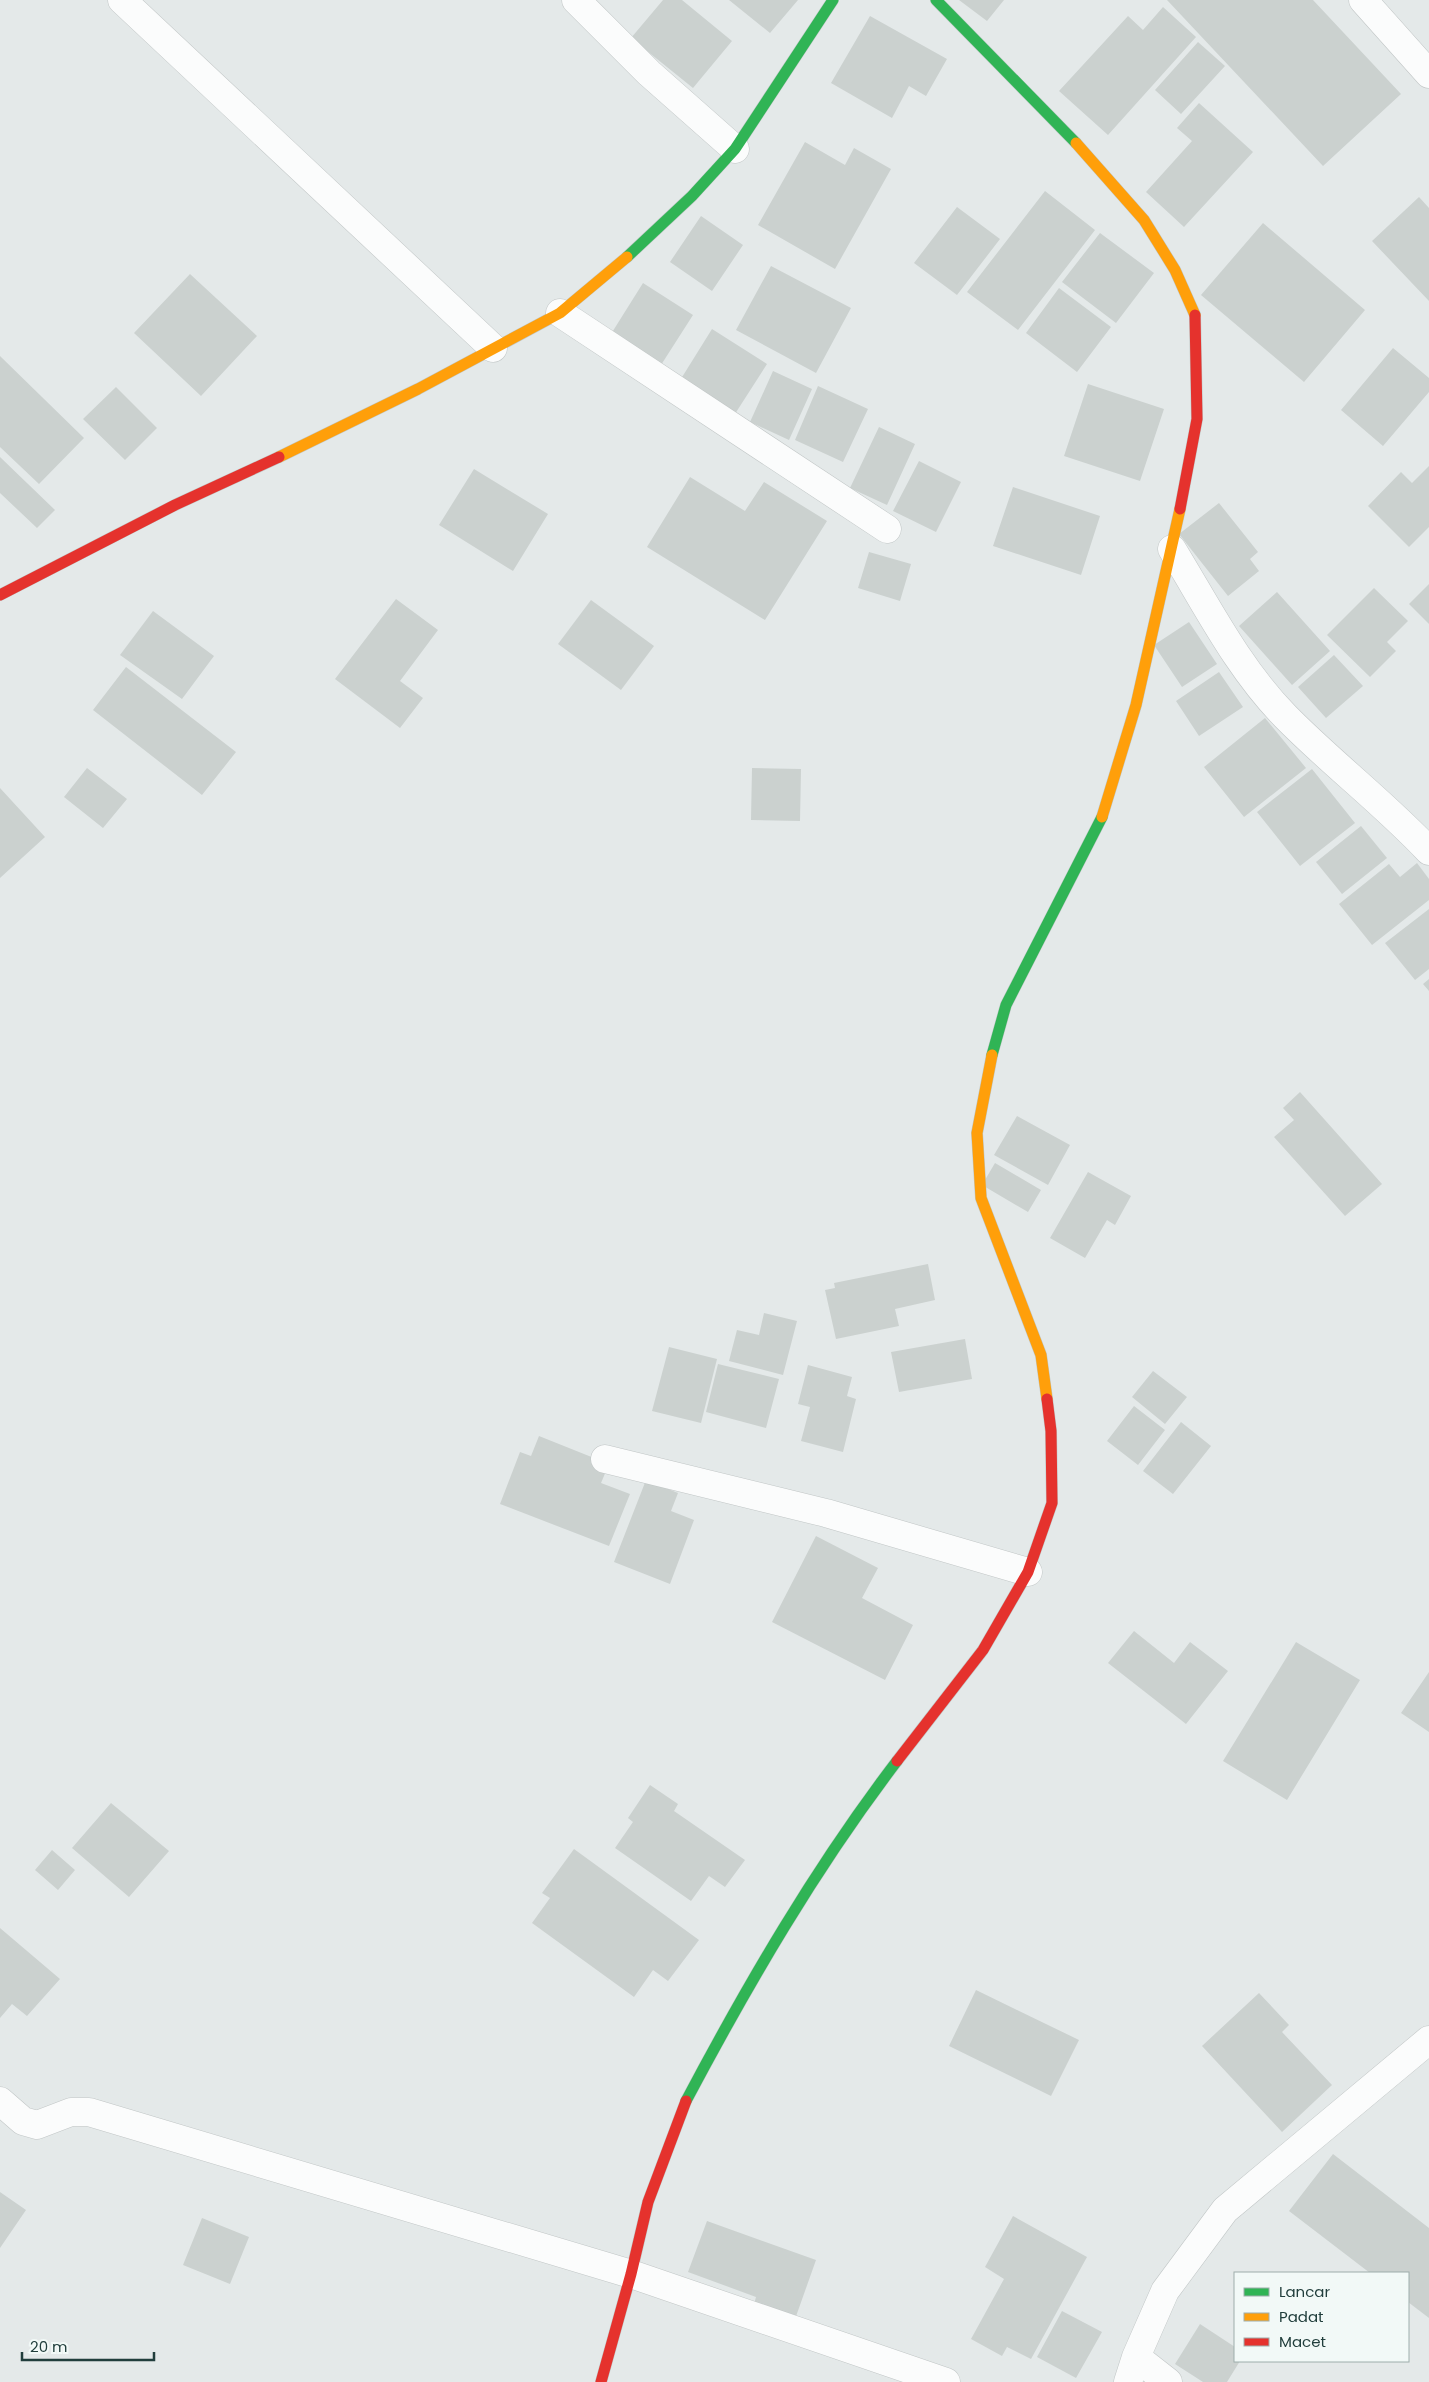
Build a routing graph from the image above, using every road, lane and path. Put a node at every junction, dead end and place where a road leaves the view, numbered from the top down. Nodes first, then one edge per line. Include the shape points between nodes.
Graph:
1 (122, 0) edge
2 (576, 0) edge
3 (833, 0) edge
4 (936, 0) edge
5 (1363, 0) edge
6 (1429, 74) edge
7 (735, 149) junction
8 (560, 312) junction
9 (493, 348) junction
10 (887, 529) dead end
11 (1172, 549) junction
12 (0, 595) edge
13 (1429, 851) edge
14 (606, 1459) dead end
15 (1028, 1572) junction
16 (1429, 2040) edge
17 (0, 2101) edge
18 (631, 2274) junction
19 (1132, 2369) edge
20 (601, 2382) edge
21 (946, 2382) edge
22 (1168, 2382) edge

1 - 9 street
2 - 7 street via 649,73
3 - 7 street
4 - 11 street via 1072,137 1144,220 1176,270 1196,317 1197,420
5 - 6 street
7 - 8 street via 638,248
8 - 9 street
8 - 10 street
9 - 12 street via 391,402
11 - 13 street via 1236,654 1284,715 1346,774 1399,818
11 - 15 street via 1136,705 1101,819 1006,1005 989,1064 976,1133 981,1198 1041,1355 1051,1431 1052,1503
14 - 15 street via 826,1513
15 - 18 street via 983,1650 872,1794 731,2015 685,2102 648,2202
16 - 19 street via 1225,2210 1165,2292
17 - 18 street via 23,2121 37,2124 71,2112 89,2112
18 - 20 street
18 - 21 street
19 - 22 street

